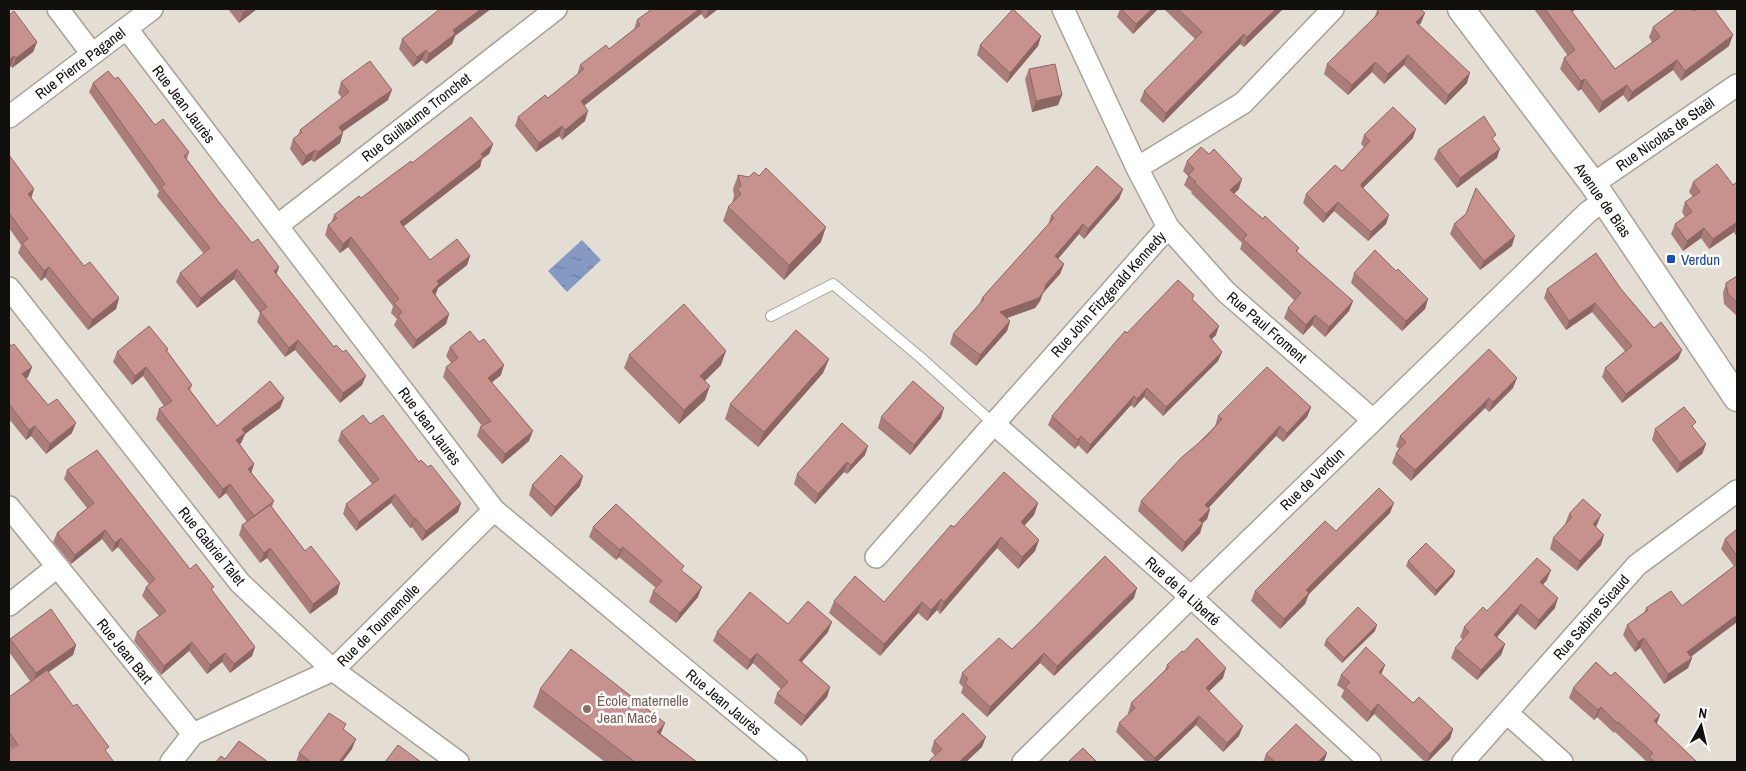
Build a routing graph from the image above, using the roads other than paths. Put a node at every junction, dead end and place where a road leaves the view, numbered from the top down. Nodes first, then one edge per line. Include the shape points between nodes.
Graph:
1 (58, 9) edge
2 (152, 9) edge
3 (556, 9) edge
4 (1063, 9) edge
5 (1333, 9) edge
6 (1461, 9) edge
7 (127, 29) junction
8 (92, 54) junction
9 (1737, 85) edge
10 (9, 117) edge
11 (1137, 168) junction
12 (1599, 192) junction
13 (277, 226) junction
14 (1168, 226) junction
15 (9, 288) edge
16 (771, 316) dead end
17 (1737, 396) edge
18 (1373, 420) junction
19 (993, 423) junction
20 (1737, 491) edge
21 (9, 507) edge
22 (494, 510) junction
23 (876, 557) dead end
24 (57, 567) junction
25 (1190, 597) junction
26 (9, 605) edge
27 (333, 670) junction
28 (1507, 713) junction
29 (193, 734) junction
30 (171, 762) edge
31 (458, 762) edge
32 (796, 762) edge
33 (1023, 762) edge
34 (1370, 762) edge
35 (1463, 762) edge
36 (1562, 762) edge

1 - 8 street
2 - 7 street, Rue Pierre Paganel
3 - 13 street, Rue Guillaume Tronchet
4 - 11 street
5 - 11 street via 1244,103
6 - 12 street, Avenue de Bias
7 - 8 street, Rue Pierre Paganel
7 - 13 street, Rue Jean Jaurès
8 - 10 street, Rue Pierre Paganel
9 - 12 street, Rue Nicolas de Staël
11 - 14 street, Rue John Fitzgerald Kennedy
12 - 17 street, Avenue de Bias
12 - 18 street, Rue de Verdun via 1588,212
13 - 22 street, Rue Jean Jaurès
14 - 18 street, Rue Paul Froment via 1226,292
14 - 19 street, Rue John Fitzgerald Kennedy
15 - 27 street, Rue Gabriel Talet via 240,584
16 - 19 lane via 833,284
18 - 25 street, Rue de Verdun
19 - 23 street, Rue John Fitzgerald Kennedy
19 - 25 street, Rue de la Liberté
20 - 28 street, Rue Sabine Sicaud via 1637,566
21 - 24 street, Rue Jean Bart
22 - 27 street, Rue de Toumemolle
22 - 32 street, Rue Jean Jaurès
24 - 26 street
24 - 29 street, Rue Jean Bart
25 - 33 street, Rue de Verdun
25 - 34 street, Rue de la Liberté
27 - 29 street, Rue de Toumemolle
27 - 31 street, Rue Gabriel Talet
28 - 35 street, Rue Sabine Sicaud
28 - 36 street
29 - 30 street, Rue de Toumemolle

